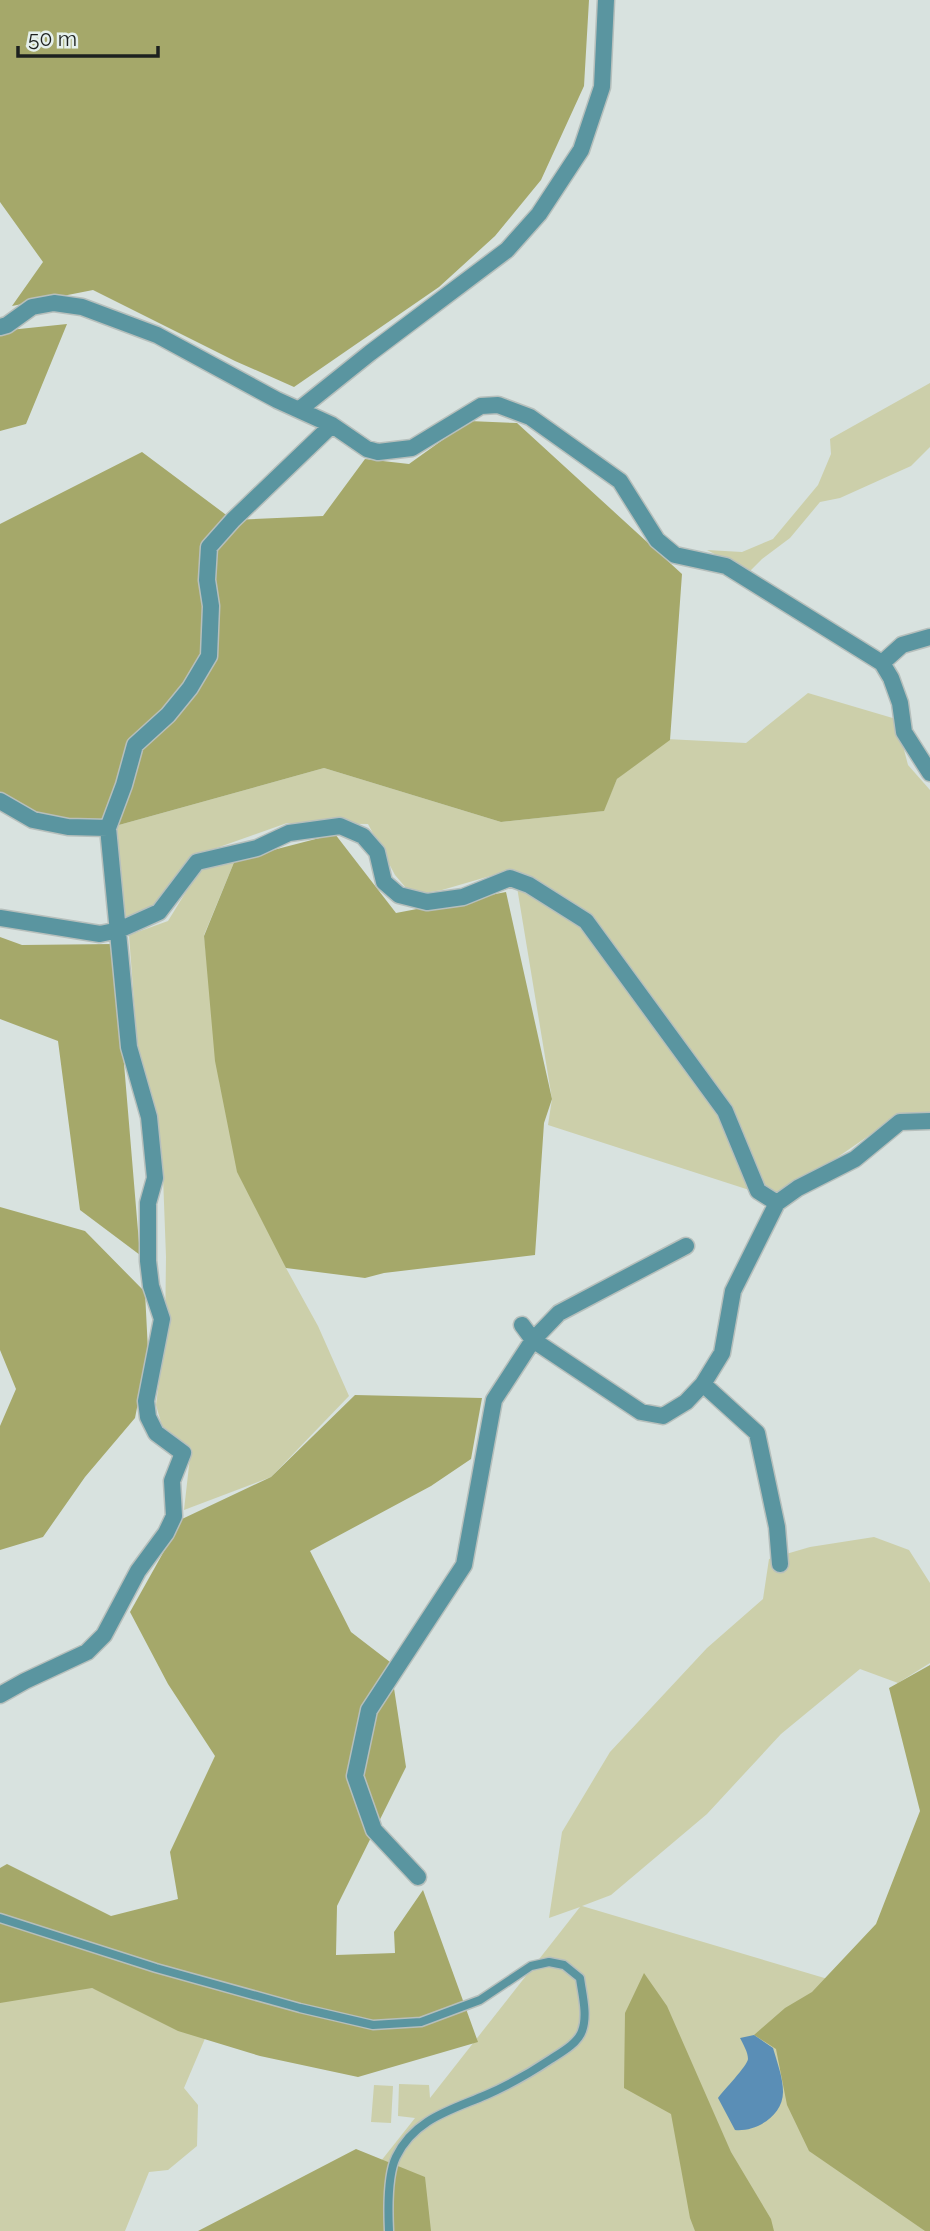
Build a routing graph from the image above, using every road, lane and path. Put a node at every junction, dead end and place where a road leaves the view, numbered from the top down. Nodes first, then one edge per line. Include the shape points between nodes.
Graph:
1 (606, 0) edge
2 (0, 327) edge
3 (300, 410) junction
4 (332, 425) junction
5 (930, 637) edge
6 (882, 663) junction
7 (930, 773) edge
8 (0, 801) edge
9 (108, 828) junction
10 (0, 918) edge
11 (119, 930) junction
12 (930, 1121) edge
13 (777, 1203) junction
14 (686, 1246) dead end
15 (522, 1325) dead end
16 (533, 1340) junction
17 (703, 1384) junction
18 (779, 1564) dead end
19 (0, 1695) edge
20 (418, 1877) dead end
21 (0, 1917) edge
22 (389, 2231) edge

1 - 3 street via 602,87 581,150 539,214 507,250
2 - 3 street via 33,307 54,303 82,307 157,335
3 - 4 street
4 - 6 street via 379,452 412,448 481,406 498,405 530,417 620,481 657,540 675,555 726,566
4 - 9 street via 209,547 209,656 190,688 135,745
5 - 6 street via 902,645
6 - 7 street via 900,703 904,732
8 - 9 street via 33,820
9 - 11 street
10 - 11 street via 100,934
11 - 13 street via 159,912 197,862 257,848 289,833 340,826 363,836 377,852 384,882 399,895 427,902 463,897 510,878 529,885 586,920 725,1111 758,1191
11 - 19 street via 129,1047 149,1117 155,1178 148,1203 148,1261 162,1319 146,1401 156,1433 183,1453 172,1481 174,1516 104,1635 87,1652
12 - 13 street via 900,1122 855,1159
13 - 17 street via 733,1291 722,1353
14 - 16 street via 559,1313
15 - 16 street
16 - 17 street via 641,1412 663,1416
16 - 20 street via 494,1400 464,1565 369,1710 355,1776 374,1830
17 - 18 street via 757,1433 777,1527
21 - 22 lane via 156,1968 373,2025 421,2022 480,2000 531,1966 564,1965 580,1978 585,2019 582,2033 526,2076 443,2111 412,2133 395,2158 388,2200

